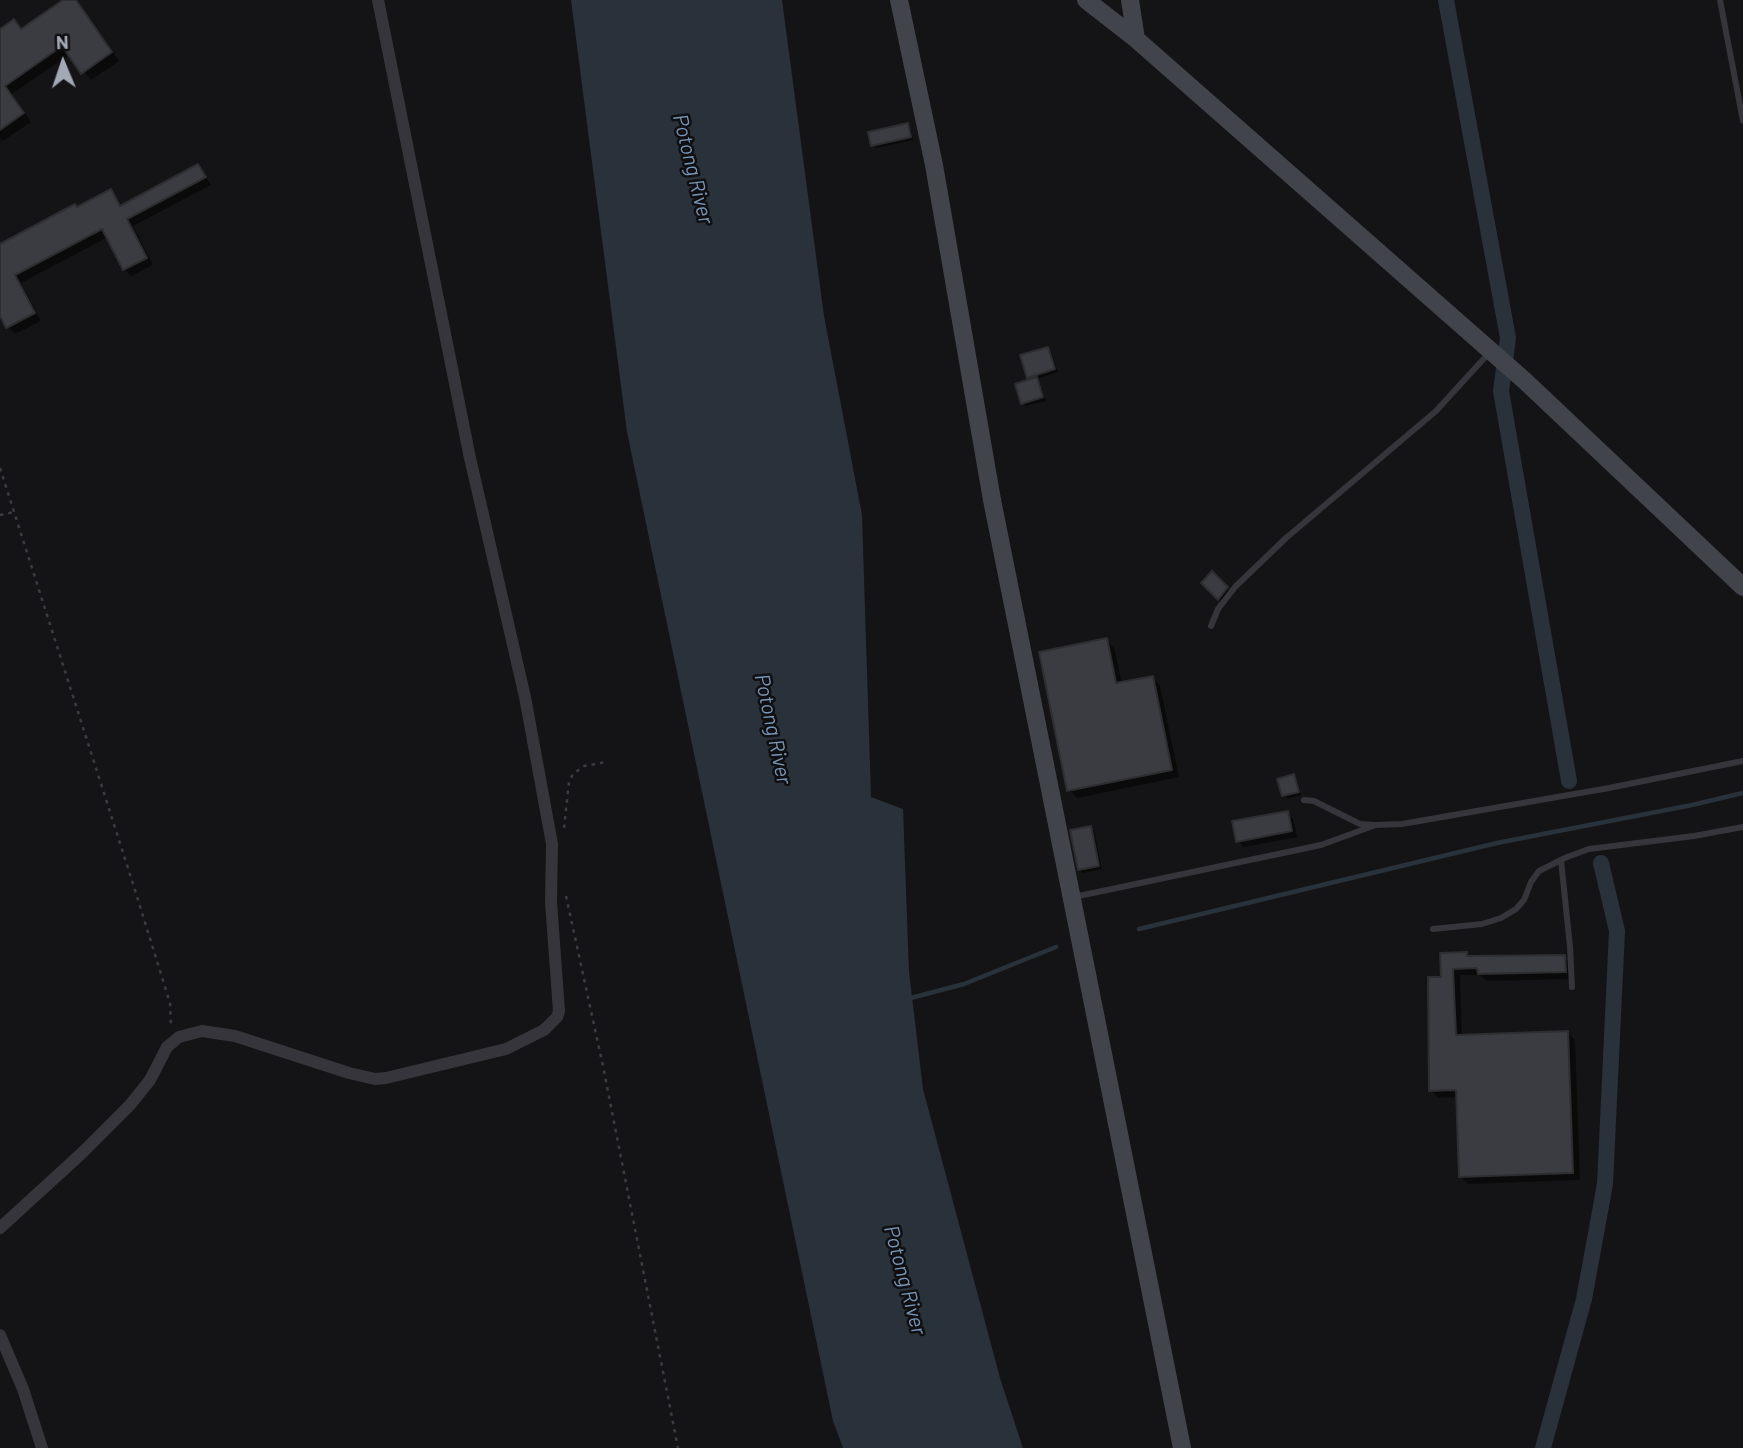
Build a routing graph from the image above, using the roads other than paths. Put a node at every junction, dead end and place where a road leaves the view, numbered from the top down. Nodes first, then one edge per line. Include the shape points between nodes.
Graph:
1 (378, 0) edge
2 (899, 0) edge
3 (1086, 0) edge
4 (1130, 0) edge
5 (1720, 0) edge
6 (1136, 39) junction
7 (1743, 121) edge
8 (1490, 351) junction
9 (1743, 587) edge
10 (1211, 626) dead end
11 (1743, 761) edge
12 (1304, 800) dead end
13 (1375, 825) junction
14 (1743, 827) edge
15 (1561, 860) junction
16 (1072, 897) junction
17 (1433, 929) dead end
18 (1572, 987) dead end
19 (0, 1228) edge
20 (0, 1335) edge
21 (42, 1448) edge
22 (1182, 1448) edge

1 - 19 street via 552,844 559,1011 544,1030 506,1049 375,1079 235,1036 189,1033 172,1042 130,1105
2 - 16 main road
3 - 6 main road
4 - 6 main road
5 - 7 lane
6 - 8 main road
8 - 9 main road
8 - 10 lane via 1436,411 1235,587
11 - 13 lane via 1402,824
12 - 13 lane via 1360,824
13 - 16 lane via 1321,845
14 - 15 lane via 1590,849
15 - 17 lane via 1539,871 1524,900 1501,918
15 - 18 lane
16 - 22 main road
20 - 21 street

